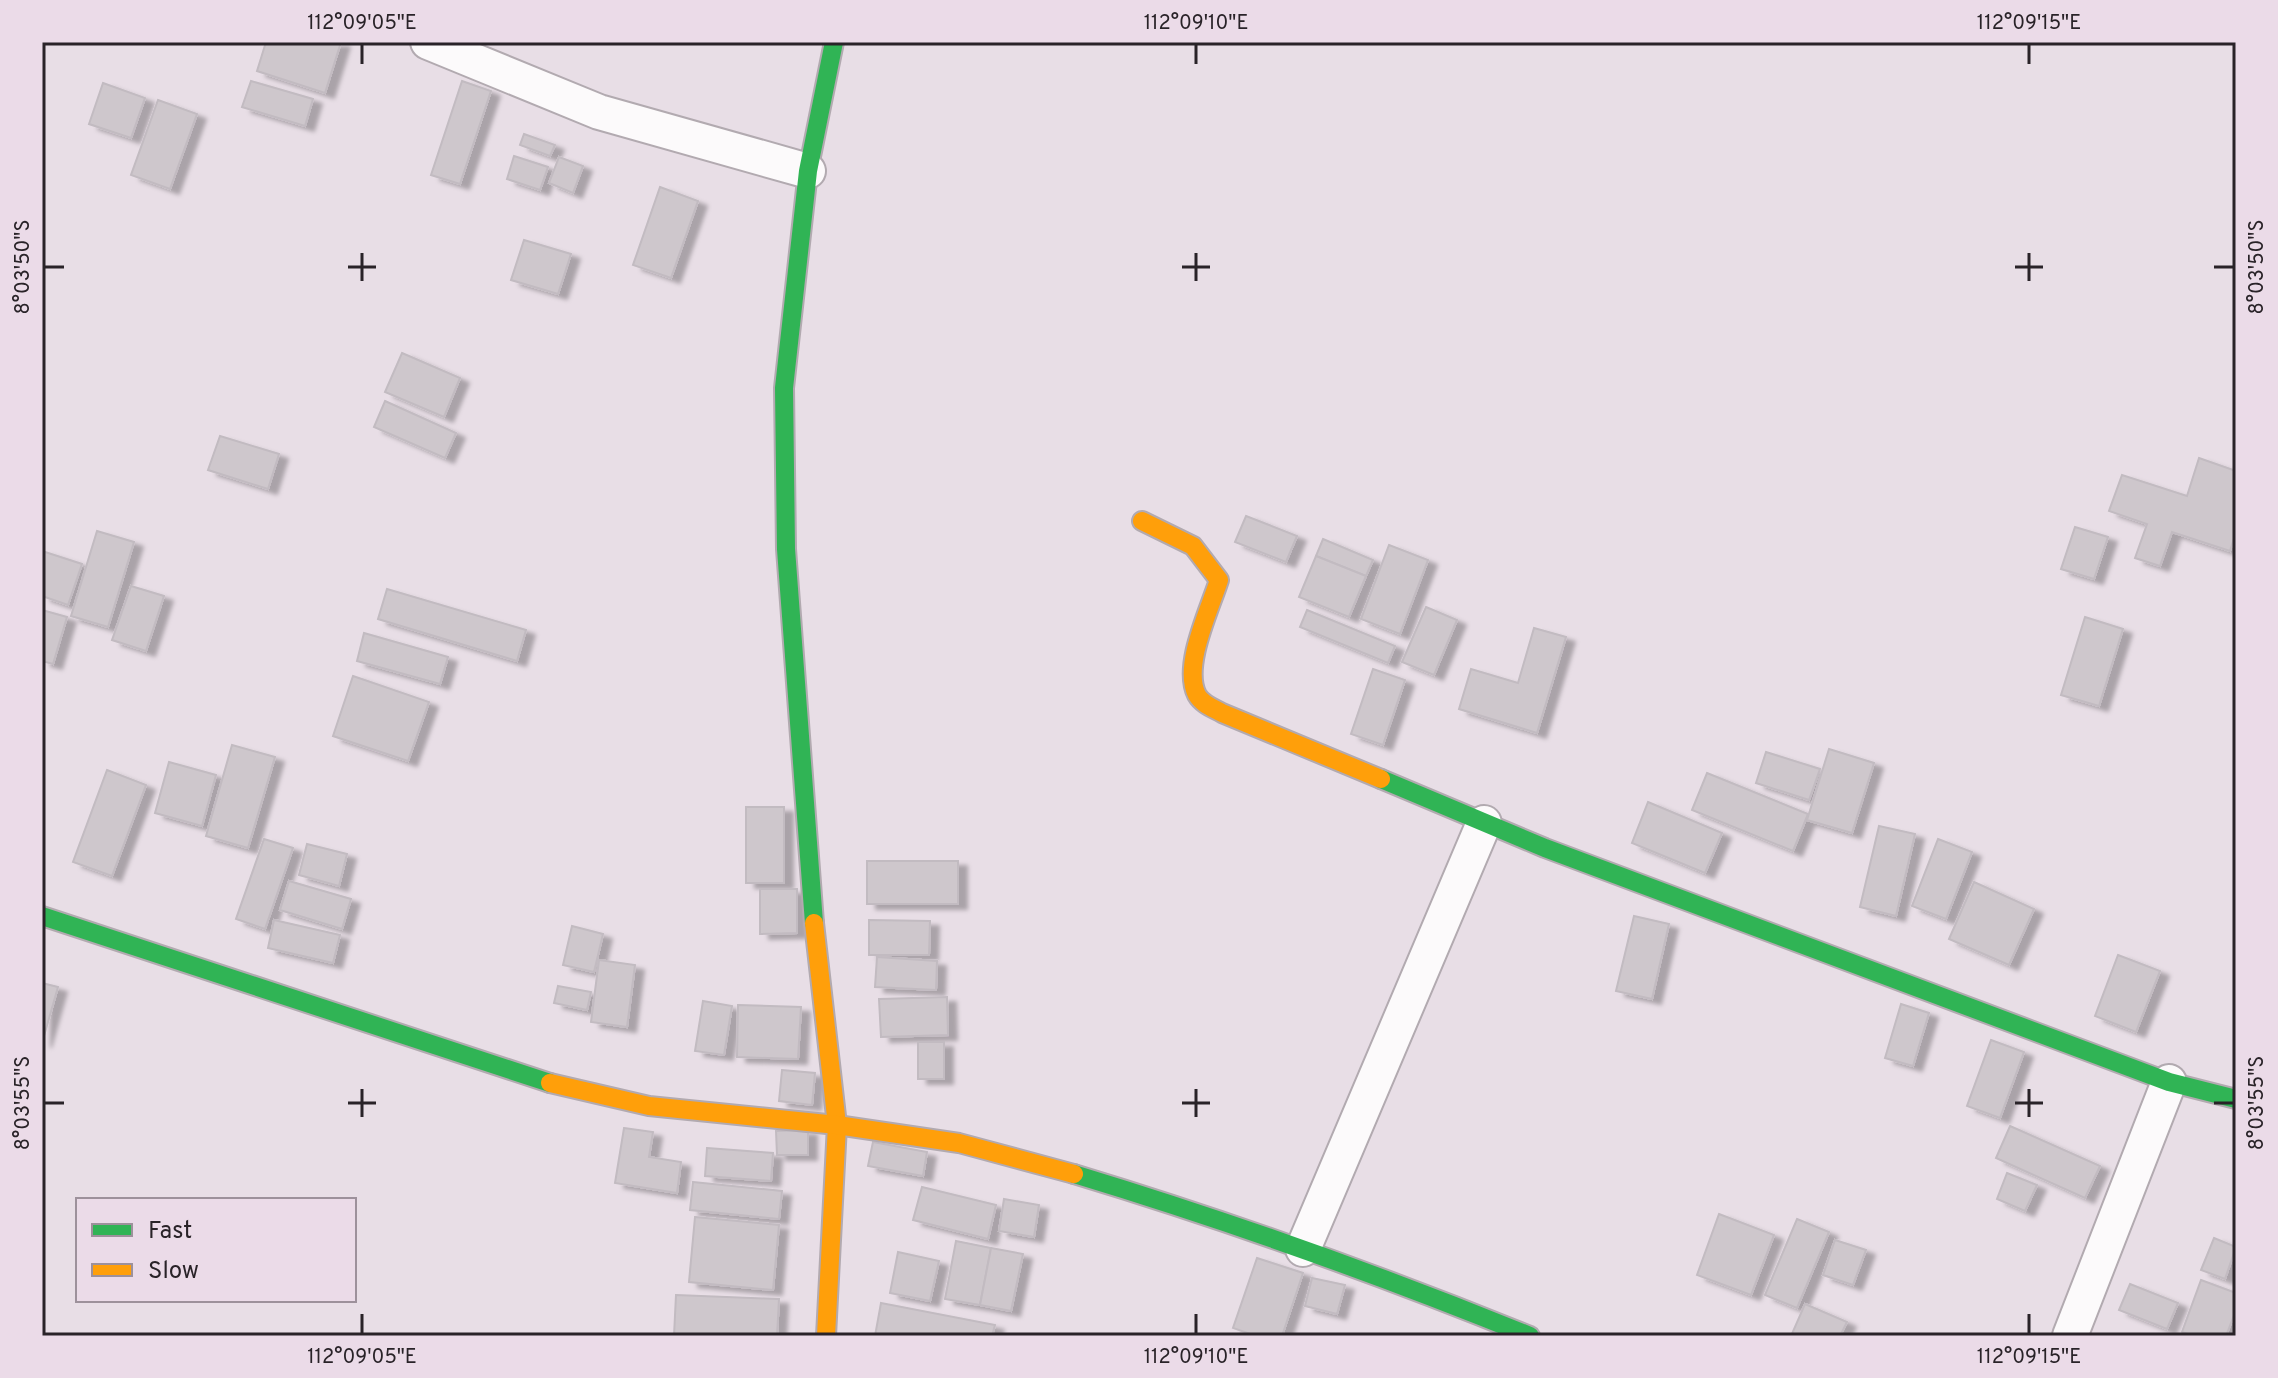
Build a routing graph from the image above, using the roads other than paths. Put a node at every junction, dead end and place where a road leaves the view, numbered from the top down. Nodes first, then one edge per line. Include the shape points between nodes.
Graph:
1 (428, 42) edge
2 (834, 42) edge
3 (808, 171) junction
4 (1142, 521) dead end
5 (1484, 823) junction
6 (42, 916) edge
7 (2169, 1082) junction
8 (2236, 1099) edge
9 (837, 1125) junction
10 (1303, 1249) junction
11 (826, 1336) edge
12 (1530, 1336) edge
13 (2070, 1336) edge

1 - 3 street via 599,112
2 - 3 street
3 - 9 street via 784,388 786,549 817,967
4 - 5 street via 1193,546 1219,580 1194,661 1196,693 1204,703
5 - 7 street
5 - 10 street
6 - 9 street via 531,1078 649,1106
7 - 8 street
7 - 13 street
9 - 10 street via 1021,1158
9 - 11 street
10 - 12 street

